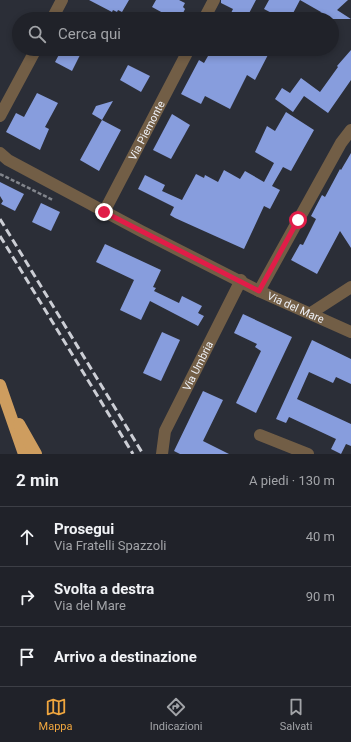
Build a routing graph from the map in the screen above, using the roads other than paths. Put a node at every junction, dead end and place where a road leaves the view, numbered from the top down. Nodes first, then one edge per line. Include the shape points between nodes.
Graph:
1 (62, 0) edge
2 (214, 0) edge
3 (56, 12) edge
4 (208, 12) edge
5 (32, 56) edge
6 (185, 56) edge
7 (0, 116) edge
8 (351, 130) edge
9 (2, 156) edge
10 (104, 212) junction
11 (241, 280) junction
12 (351, 287) edge
13 (259, 291) junction
14 (311, 314) junction
15 (351, 332) edge
16 (0, 385) edge
17 (7, 404) junction
18 (260, 435) dead end
19 (24, 454) edge
20 (36, 454) edge
21 (162, 454) edge
22 (308, 454) edge

1 - 3 street
2 - 4 street
5 - 7 street
6 - 10 street, Via Piemonte
8 - 13 street via 341,143
9 - 10 street, Via del Mare
10 - 11 street, Via del Mare
11 - 13 street, Via del Mare
11 - 21 street, Via Umbria via 165,431
12 - 14 street
13 - 14 street, Via del Mare
14 - 15 street, Via del Mare
16 - 17 highway
17 - 19 highway
17 - 20 highway
18 - 22 street

